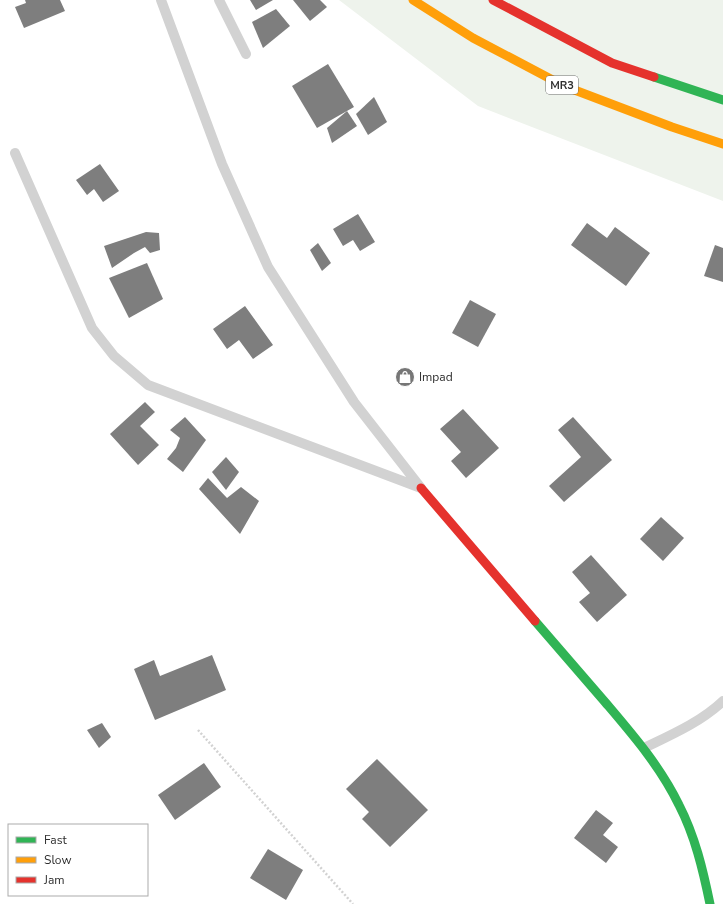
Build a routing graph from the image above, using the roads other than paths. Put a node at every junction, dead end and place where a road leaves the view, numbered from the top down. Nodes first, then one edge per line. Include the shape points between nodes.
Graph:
1 (160, 0) edge
2 (219, 0) edge
3 (413, 0) edge
4 (493, 0) edge
5 (246, 54) dead end
6 (723, 100) edge
7 (723, 144) edge
8 (15, 152) dead end
9 (421, 488) junction
10 (723, 702) edge
11 (644, 748) junction
12 (710, 904) edge

1 - 9 lane via 222,164 268,267 354,402
2 - 5 lane
3 - 7 main road, MR3 via 474,38 564,86
4 - 6 main road via 612,63
8 - 9 lane via 92,328 114,356 148,385
9 - 11 main road
10 - 11 lane via 680,730
11 - 12 main road via 689,826 703,869

